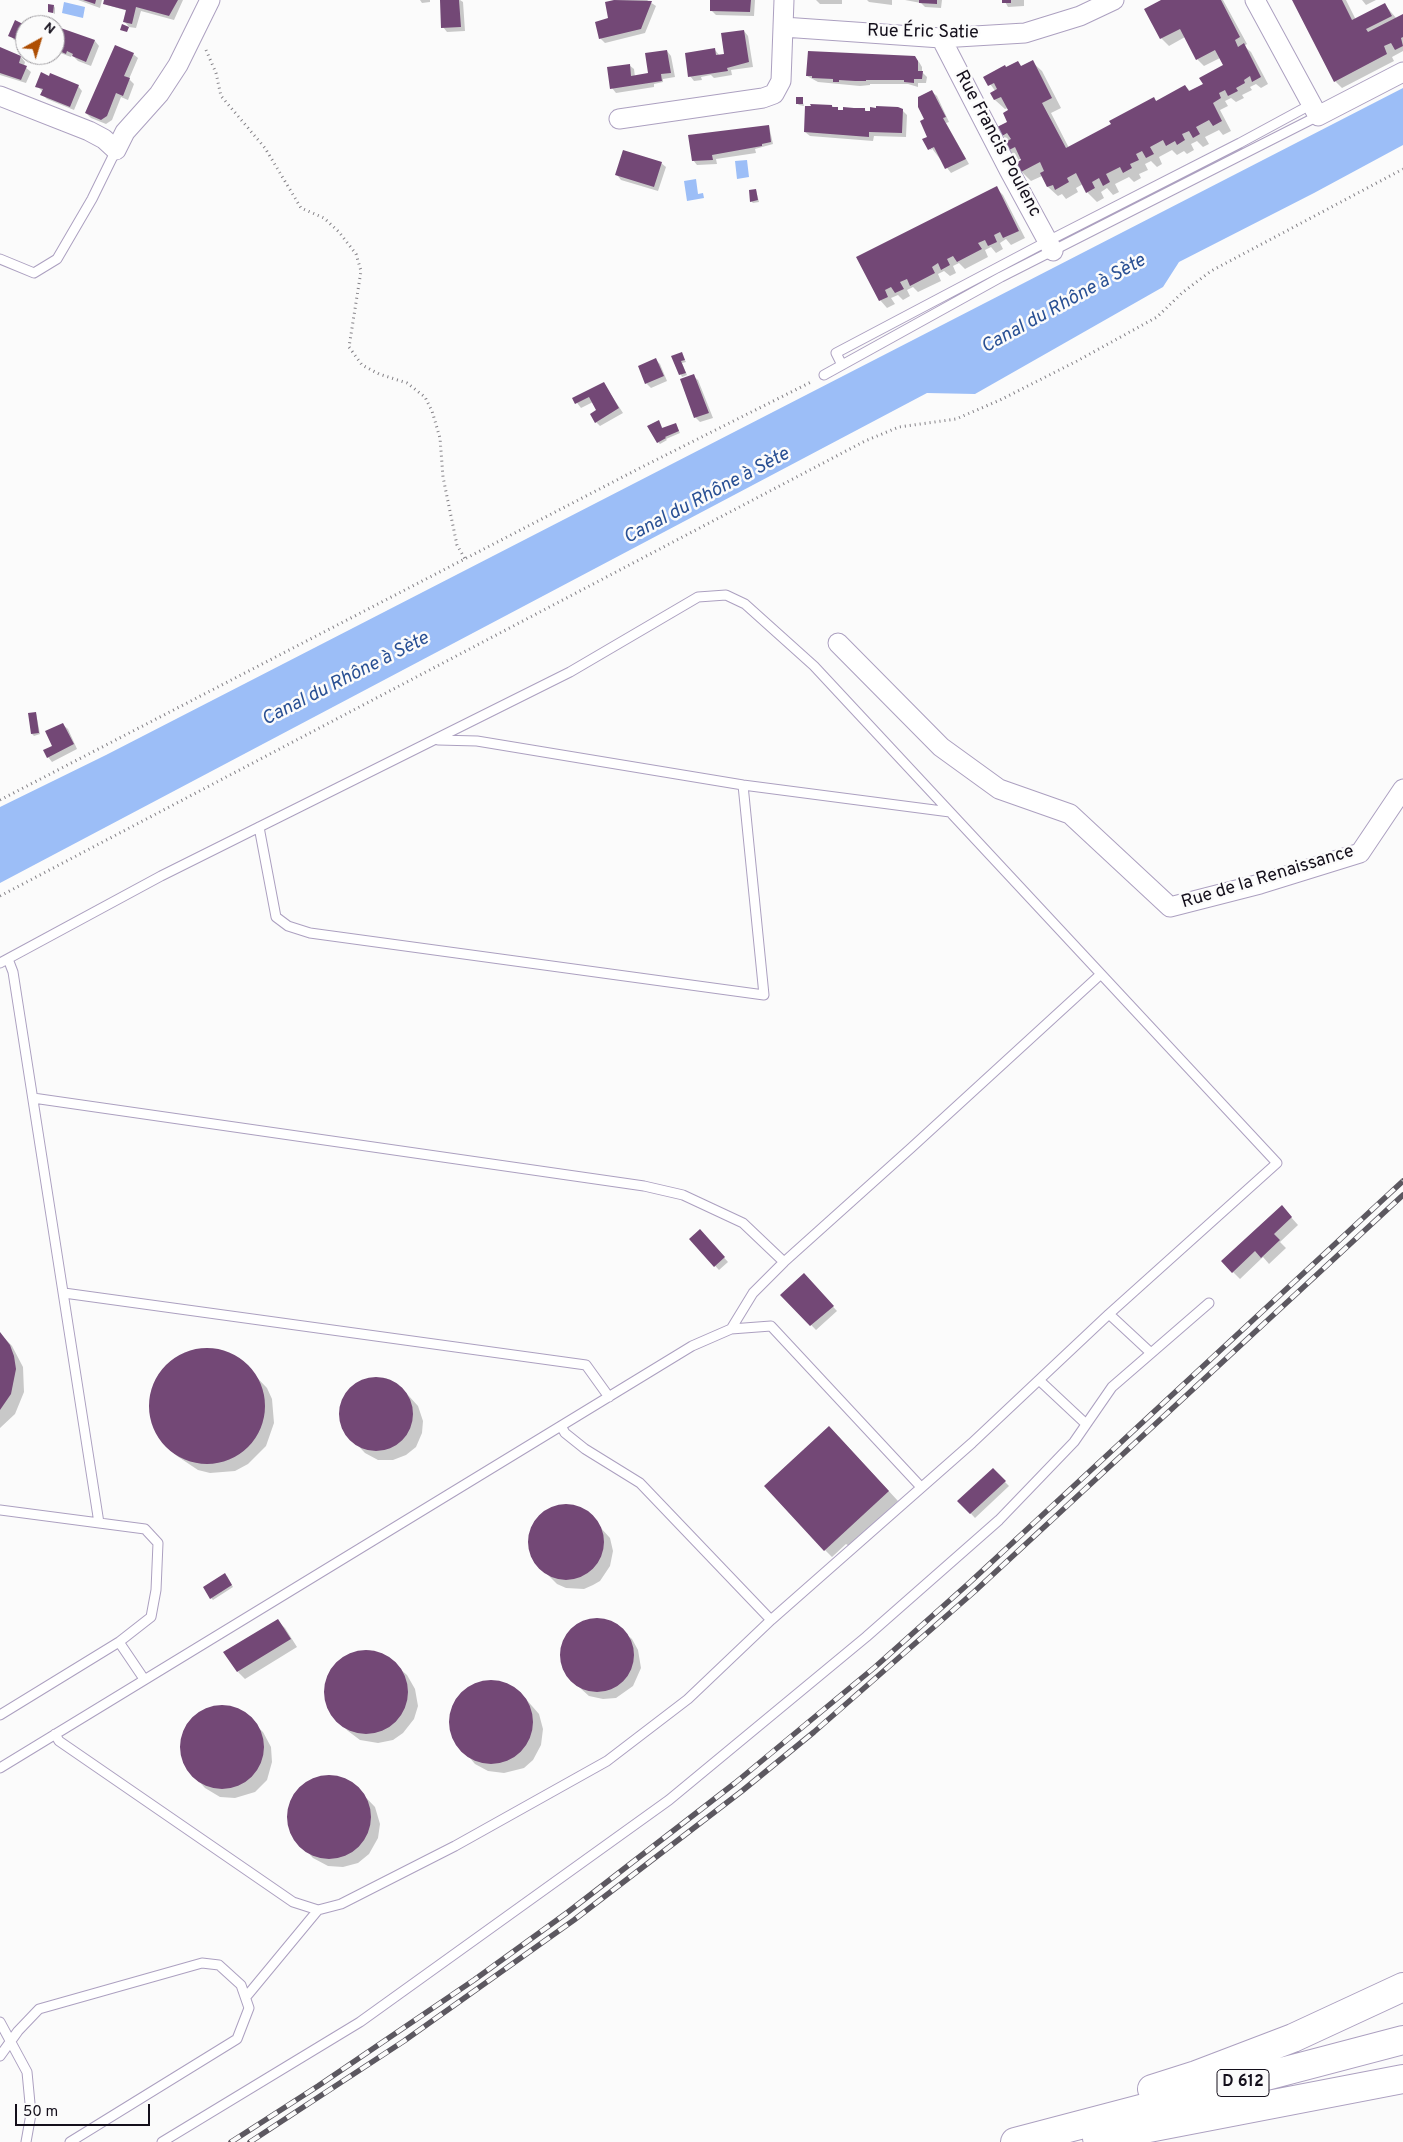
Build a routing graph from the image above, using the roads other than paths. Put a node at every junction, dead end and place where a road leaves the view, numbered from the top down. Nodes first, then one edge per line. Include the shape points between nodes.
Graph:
1 (210, 0) edge
2 (784, 0) edge
3 (1114, 0) edge
4 (1255, 0) edge
5 (783, 27) junction
6 (941, 38) junction
7 (1403, 72) edge
8 (0, 96) edge
9 (1315, 110) junction
10 (619, 120) dead end
11 (116, 150) junction
12 (1050, 246) junction
13 (0, 259) edge
14 (842, 366) junction
15 (824, 375) road end
16 (838, 644) dead end
17 (435, 740) junction
18 (743, 785) junction
19 (1403, 789) edge
20 (950, 812) junction
21 (259, 827) junction
22 (4, 961) edge
23 (1101, 974) junction
24 (33, 1098) junction
25 (784, 1262) junction
26 (64, 1294) junction
27 (1209, 1303) dead end
28 (1109, 1314) junction
29 (731, 1329) junction
30 (1151, 1354) junction
31 (1039, 1380) junction
32 (609, 1397) junction
33 (1086, 1424) junction
34 (561, 1426) junction
35 (921, 1487) junction
36 (0, 1510) edge
37 (100, 1523) junction
38 (771, 1620) junction
39 (119, 1642) junction
40 (144, 1679) junction
41 (0, 1715) edge
42 (55, 1734) junction
43 (0, 1768) edge
44 (318, 1910) junction
45 (1403, 1987) edge
46 (246, 1997) junction
47 (0, 2022) edge
48 (12, 2040) junction
49 (1403, 2040) edge
50 (0, 2056) edge
51 (1403, 2079) edge
52 (1080, 2133) edge
53 (1030, 2141) edge
54 (26, 2142) edge
55 (70, 2142) edge
56 (162, 2142) edge

1 - 11 street via 178,65 159,94 125,132
2 - 5 street
3 - 6 street, Rue Éric Satie via 1080,16 1025,33
4 - 9 street
5 - 6 street, Rue Éric Satie
5 - 10 street via 781,81 774,94
6 - 12 street, Rue Francis Poulenc
7 - 9 street
8 - 11 street via 89,131
9 - 12 lane via 1240,143
11 - 13 lane via 57,258 34,274
12 - 14 lane
12 - 14 lane via 836,353
14 - 15 lane
16 - 19 street, Rue de la Renaissance via 941,747 999,789 1070,814 1170,907 1360,853
17 - 18 lane via 477,740
17 - 20 lane via 570,672 698,597 726,595 745,604 814,666
17 - 21 lane
18 - 20 lane
18 - 21 lane via 764,995 310,933 288,926 276,917
20 - 23 lane
21 - 22 lane
22 - 24 lane via 13,972
23 - 25 lane
23 - 28 lane via 1277,1163
24 - 25 lane via 644,1186 683,1195 743,1223
24 - 26 lane
25 - 29 lane via 753,1293
26 - 32 lane via 586,1365
26 - 37 lane
27 - 30 lane
28 - 30 lane
28 - 31 lane
29 - 32 lane via 692,1346
29 - 35 lane via 770,1326
30 - 33 lane via 1112,1387
31 - 33 lane
31 - 35 lane
32 - 34 lane
33 - 56 lane via 1074,1442 999,1520 866,1637 669,1800 360,2022
34 - 38 lane via 585,1449 640,1483
34 - 40 lane
35 - 38 lane
36 - 37 lane
37 - 39 lane via 145,1529 158,1543 151,1617
38 - 44 lane via 688,1699 607,1762 341,1904
39 - 40 lane
39 - 41 lane
40 - 42 lane
42 - 43 lane
42 - 44 lane via 59,1742 293,1902
44 - 46 lane
45 - 52 main road via 1292,2038 1196,2075 1092,2108
46 - 48 lane via 241,1985 220,1965 202,1963 39,2009
46 - 55 lane via 249,2008 237,2039
47 - 48 lane
48 - 50 lane
48 - 54 lane via 28,2072 31,2114
49 - 52 main road, D 612
51 - 52 main road
52 - 53 main road, D 612

